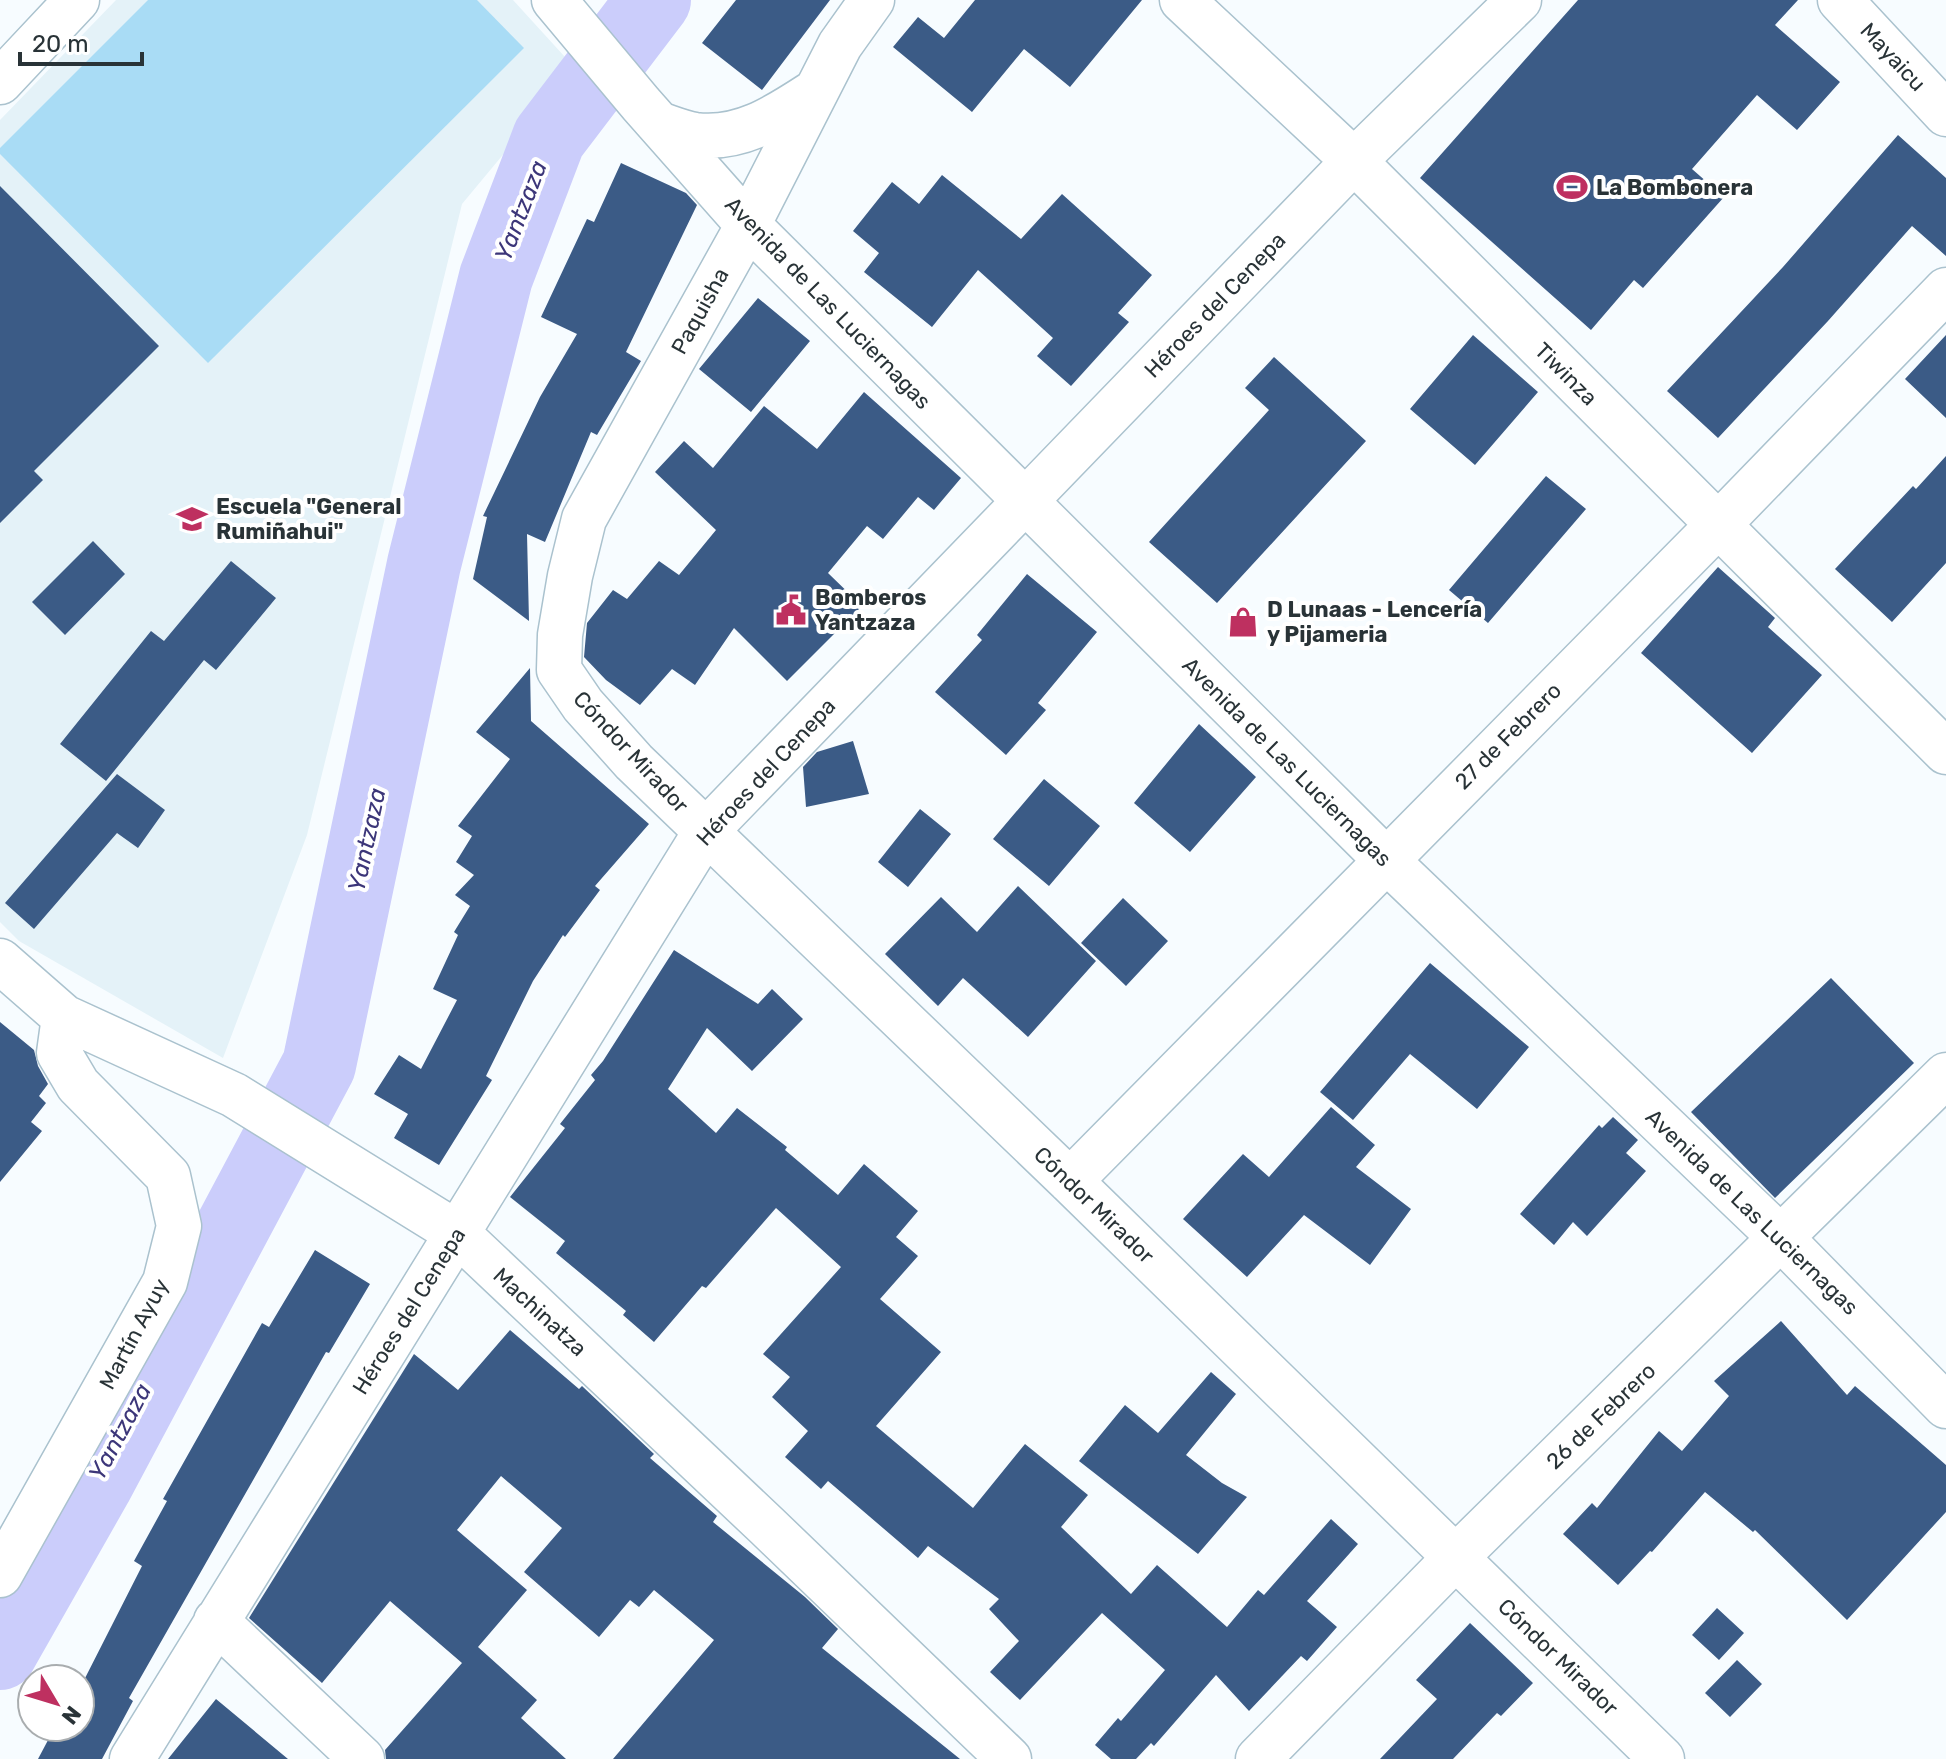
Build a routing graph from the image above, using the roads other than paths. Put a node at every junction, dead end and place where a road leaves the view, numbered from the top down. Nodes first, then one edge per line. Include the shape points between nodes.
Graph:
1 (77, 0) edge
2 (872, 0) edge
3 (1182, 0) edge
4 (1519, 0) edge
5 (1840, 0) edge
6 (557, 3) edge
7 (0, 82) edge
8 (817, 90) junction
9 (650, 114) junction
10 (1946, 114) edge
11 (1354, 161) junction
12 (748, 225) junction
13 (1946, 290) edge
14 (1024, 502) junction
15 (1717, 526) junction
16 (560, 635) joint
17 (1946, 752) edge
18 (706, 831) junction
19 (1385, 859) junction
20 (0, 961) edge
21 (64, 1017) junction
22 (1946, 1075) edge
23 (1070, 1181) junction
24 (457, 1233) junction
25 (1781, 1238) junction
26 (1946, 1406) edge
27 (1456, 1557) junction
28 (0, 1575) edge
29 (216, 1621) junction
30 (132, 1759) edge
31 (362, 1759) edge
32 (1009, 1759) edge
33 (1258, 1759) edge
34 (1662, 1759) edge

1 - 7 street
2 - 8 street, Paquisha
3 - 11 street, Tiwinza
4 - 11 street, Héroes del Cenepa
5 - 10 street, Mayaicu
6 - 9 street, Avenida de Las Luciernagas
8 - 9 street via 775,118 738,134 695,135
8 - 12 street, Paquisha
9 - 12 street, Avenida de Las Luciernagas
11 - 14 street, Héroes del Cenepa
11 - 15 street, Tiwinza
12 - 14 street, Avenida de Las Luciernagas
12 - 16 street, Paquisha via 584,519
13 - 15 street, 27 de Febrero
14 - 18 street, Héroes del Cenepa
14 - 19 street, Avenida de Las Luciernagas
15 - 17 street, Tiwinza
15 - 19 street, 27 de Febrero
16 - 18 street, Cóndor Mirador via 559,670 583,705
18 - 23 street, Cóndor Mirador
18 - 24 street, Héroes del Cenepa
19 - 23 street, 27 de Febrero
19 - 25 street, Avenida de Las Luciernagas
20 - 21 street, Machinatza
21 - 24 street, Machinatza via 234,1095
21 - 28 street, Martín Ayuy via 59,1053 78,1085 168,1176 179,1226 165,1282
22 - 25 street, 26 de Febrero
23 - 27 street, Cóndor Mirador
24 - 29 street, Héroes del Cenepa
24 - 32 street, Machinatza
25 - 26 street, Avenida de Las Luciernagas
25 - 27 street, 26 de Febrero
27 - 33 street, 26 de Febrero
27 - 34 street, Cóndor Mirador
29 - 30 street, Héroes del Cenepa
29 - 31 street

